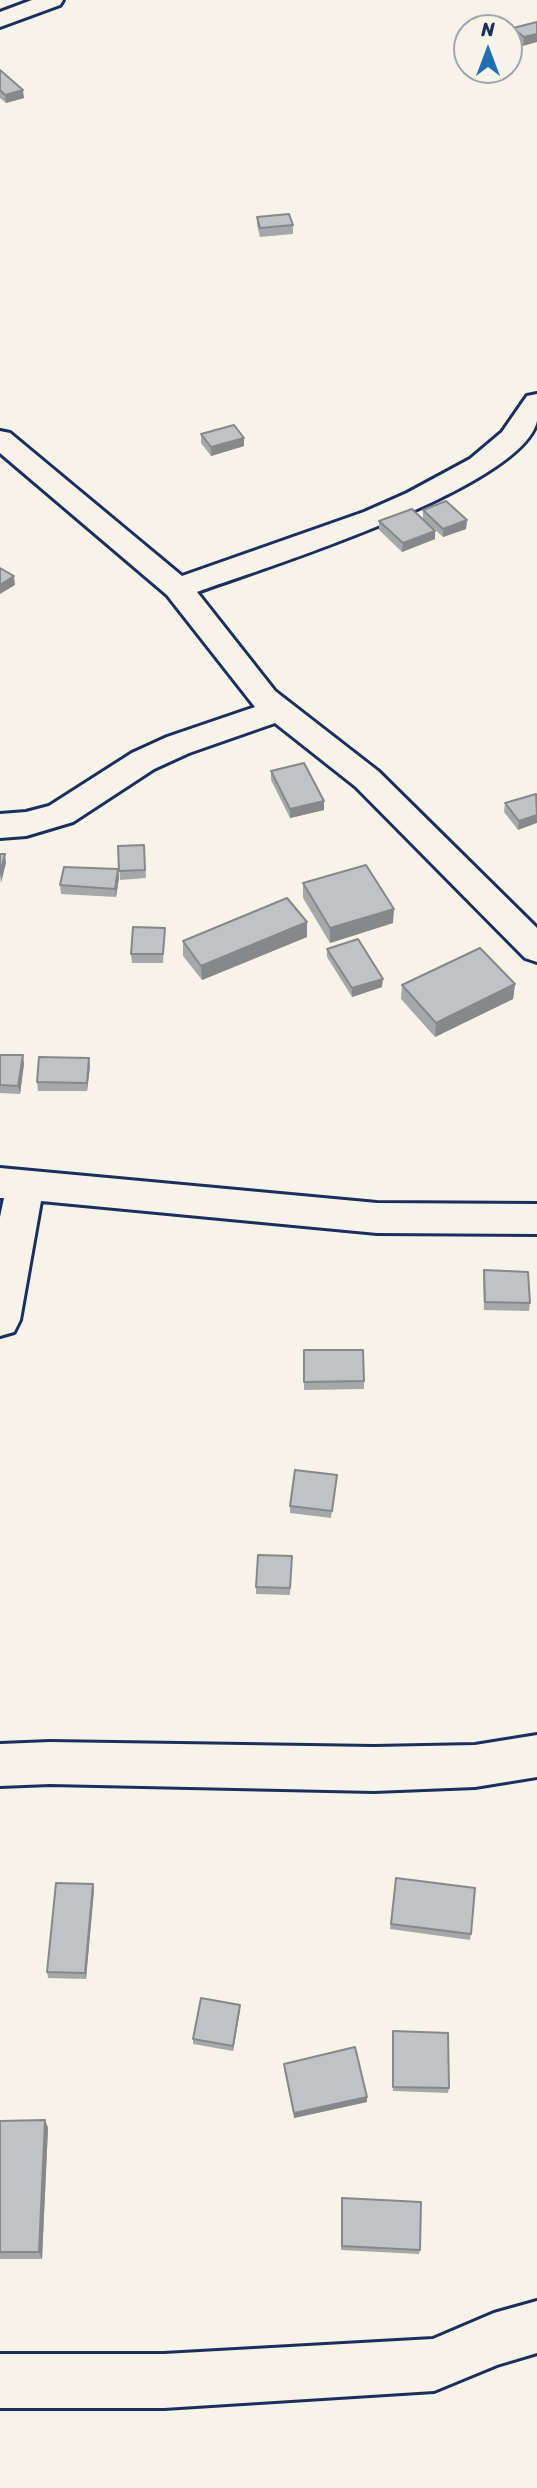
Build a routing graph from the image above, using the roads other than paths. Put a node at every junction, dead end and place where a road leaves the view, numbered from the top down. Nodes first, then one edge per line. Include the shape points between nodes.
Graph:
1 (52, 0) edge
2 (0, 20) edge
3 (537, 402) edge
4 (0, 439) edge
5 (178, 588) junction
6 (280, 710) junction
7 (0, 826) edge
8 (536, 940) edge
9 (13, 1184) edge
10 (537, 1219) edge
11 (0, 1320) edge
12 (537, 1756) edge
13 (0, 1765) edge
14 (537, 2327) edge
15 (0, 2381) edge

1 - 2 street
3 - 5 street via 512,438 480,465 417,499
4 - 5 street
5 - 6 street via 229,657
6 - 7 street via 143,761 61,814
6 - 8 street via 367,779
9 - 10 street via 377,1218
9 - 11 street
12 - 13 street via 475,1766 374,1769
14 - 15 street via 494,2339 434,2365 164,2381

